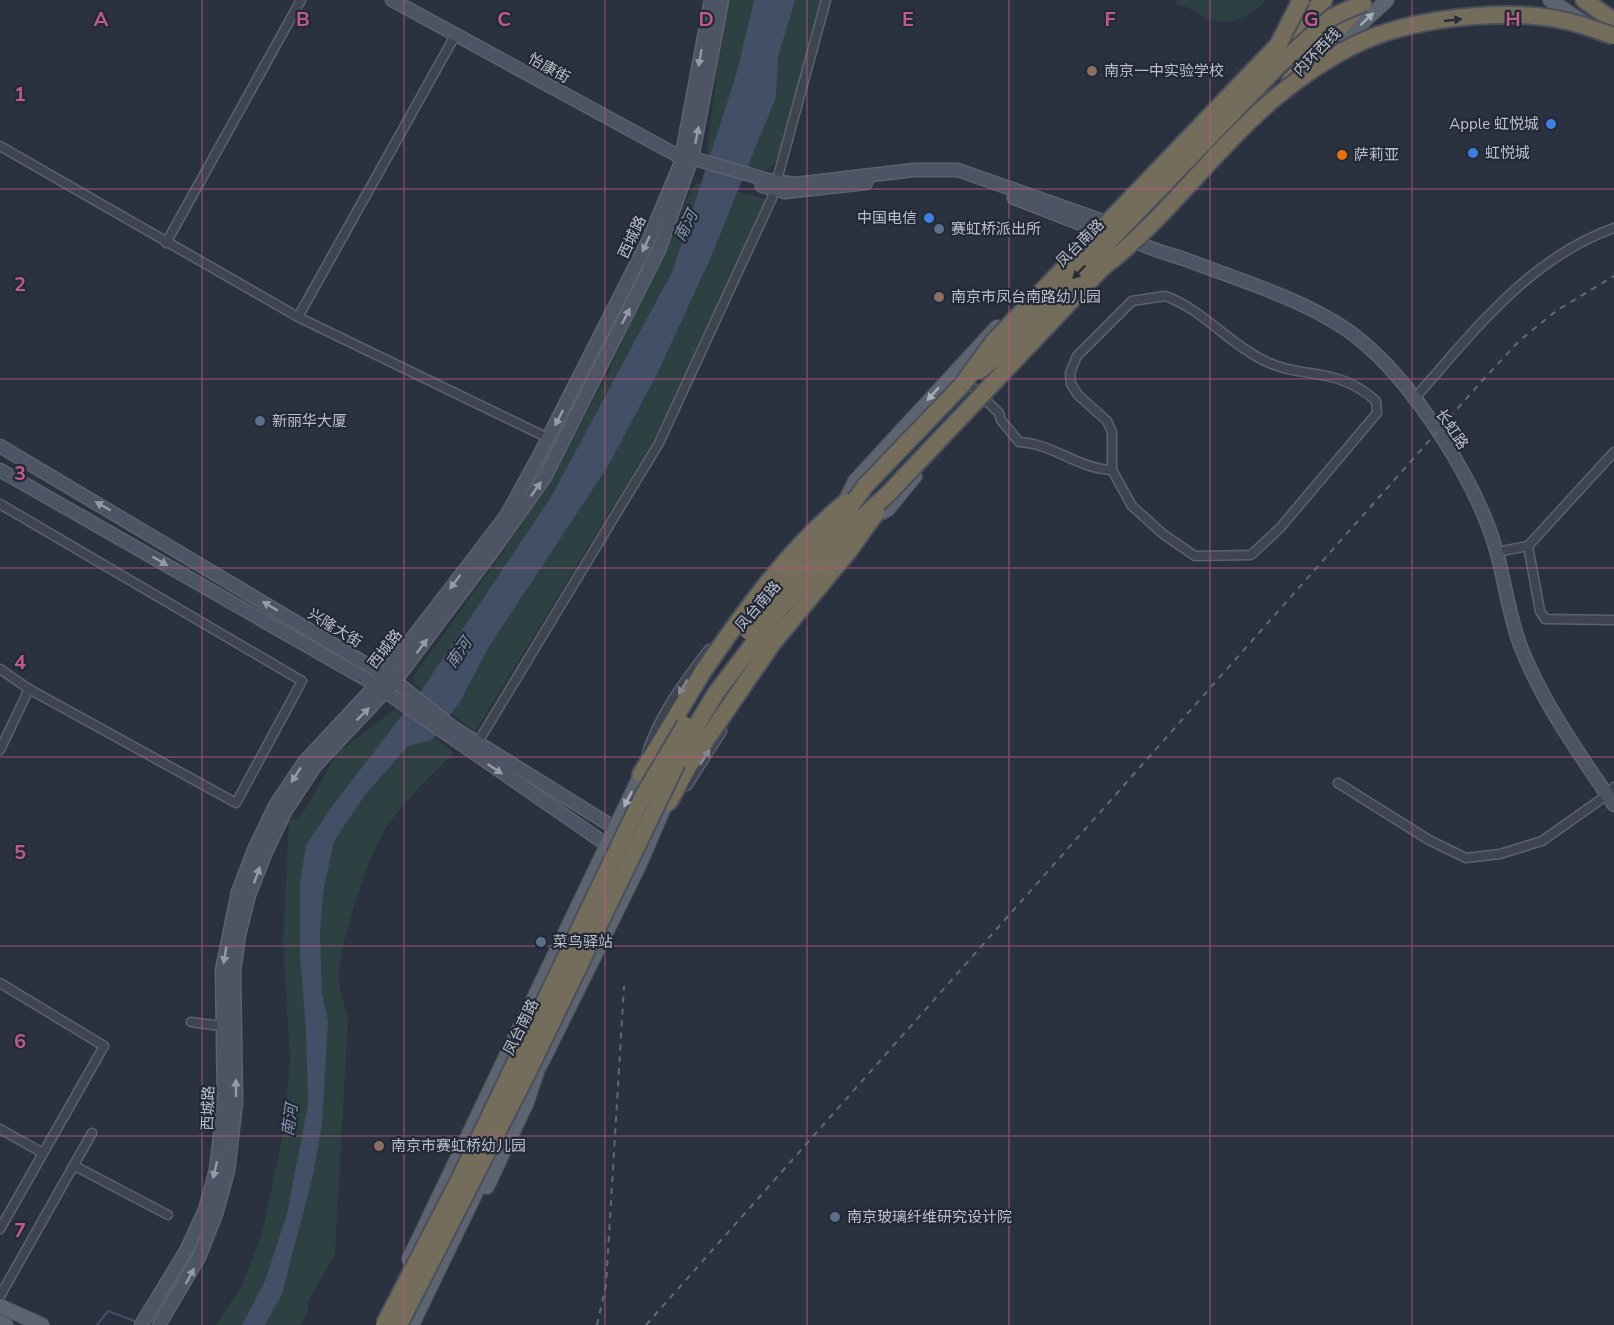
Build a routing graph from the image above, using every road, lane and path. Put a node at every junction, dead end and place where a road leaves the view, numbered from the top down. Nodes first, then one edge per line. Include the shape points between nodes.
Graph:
1 (301, 0) edge
2 (392, 0) edge
3 (711, 0) edge
4 (722, 0) edge
5 (826, 0) edge
6 (1303, 0) edge
7 (1324, 0) edge
8 (1344, 0) edge
9 (1366, 0) edge
10 (1387, 0) edge
11 (1550, 0) edge
12 (1584, 0) edge
13 (1592, 0) edge
14 (1614, 9) edge
15 (1614, 21) edge
16 (456, 34) junction
17 (1614, 36) edge
18 (1614, 42) edge
19 (1278, 45) junction
20 (1269, 103) junction
21 (0, 146) edge
22 (690, 162) junction
23 (775, 185) junction
24 (1098, 225) junction
25 (1614, 228) edge
26 (1133, 240) junction
27 (165, 243) junction
28 (1102, 268) junction
29 (298, 317) junction
30 (958, 378) junction
31 (984, 398) junction
32 (1413, 400) junction
33 (548, 438) junction
34 (0, 446) edge
35 (1614, 452) edge
36 (0, 470) edge
37 (1112, 470) junction
38 (860, 483) junction
39 (887, 502) junction
40 (0, 504) edge
41 (1528, 546) junction
42 (1497, 552) junction
43 (1614, 620) edge
44 (0, 669) edge
45 (385, 683) junction
46 (29, 689) junction
47 (450, 732) junction
48 (478, 742) junction
49 (0, 750) edge
50 (641, 774) junction
51 (1338, 783) dead end
52 (1612, 796) edge
53 (669, 802) junction
54 (614, 827) junction
55 (607, 844) junction
56 (646, 849) junction
57 (638, 868) junction
58 (0, 983) edge
59 (191, 1022) dead end
60 (228, 1027) junction
61 (537, 1072) junction
62 (0, 1129) edge
63 (92, 1133) dead end
64 (43, 1153) junction
65 (75, 1166) junction
66 (168, 1215) dead end
67 (0, 1228) edge
68 (0, 1296) edge
69 (0, 1306) edge
70 (0, 1322) edge
71 (6, 1325) edge
72 (42, 1325) edge
73 (141, 1325) edge
74 (159, 1325) edge
75 (377, 1325) edge
76 (384, 1325) edge
77 (399, 1325) edge
78 (412, 1325) edge
79 (423, 1325) edge

1 - 27 street
2 - 16 main road, 怡康街
3 -> 22 main road, 西城路
22 -> 4 main road, 西城路
5 - 23 street
6 - 19 highway, bridge
6 - 24 main road, 凤台南路 via 1266,48
7 - 19 highway, 内环西线
8 - 28 highway, bridge via 1329,28 1283,70 1121,241
9 - 20 highway, 内环西线, bridge
9 -> 30 highway, bridge via 1332,17 1280,64 1002,352
26 -> 10 main road, 凤台南路
11 - 18 main road
12 - 15 highway
13 - 14 highway
16 - 22 main road, 怡康街
16 - 29 street
20 -> 17 highway, bridge via 1300,79 1378,35 1432,22 1484,17 1542,18
19 - 30 highway, 凤台南路, bridge
20 - 28 highway, bridge via 1132,245
21 - 27 street
22 - 23 main road, 怡康街
22 -> 33 main road, 西城路
45 -> 22 main road, 西城路 via 492,552 544,477 659,249
23 - 24 main road, 长虹路 via 914,170 958,170
23 - 48 street via 659,443
24 - 26 main road, 长虹路
24 - 30 main road, 凤台南路
25 - 32 street via 1513,289
26 - 31 main road, 凤台南路
26 - 32 main road, 长虹路 via 1262,288 1324,317 1369,348
27 - 29 street
28 - 39 highway, 凤台南路, bridge
29 - 33 street
30 - 31 street
30 -> 38 highway, 凤台南路, bridge
31 - 37 street via 1019,442 1029,442 1078,463
31 - 39 main road, 凤台南路
32 - 42 main road, 长虹路 via 1461,470 1484,514
33 -> 45 main road, 西城路 via 506,516
45 -> 34 main road, 兴隆大街
35 - 41 street
36 -> 45 main road, 兴隆大街
37 - 37 street via 1132,506 1186,551 1195,556 1251,555 1280,528 1377,413 1376,401 1360,387 1328,374 1262,360 1229,340 1186,303 1165,296 1148,297 1132,302 1077,356 1070,373 1078,395 1102,416 1112,432
38 - 50 main road, 凤台南路 via 735,633 656,758
38 -> 50 highway, bridge via 821,522 757,599 702,673
38 - 76 highway, 凤台南路, bridge via 846,513 777,594 708,687 658,770 469,1161
53 -> 39 highway, bridge via 750,672
39 - 53 main road, 凤台南路 via 863,523 750,660 672,784
39 - 77 highway, 凤台南路, bridge via 856,523 782,606 716,693 690,736 516,1098
40 - 46 street via 302,681 237,803
41 - 42 street
41 - 43 street via 1540,611 1545,619
42 - 52 main road, 长虹路 via 1520,645 1551,713
44 - 46 street
45 - 47 main road, 兴隆大街
45 - 60 main road, 西城路 via 338,731 286,810 257,875 239,935
46 - 49 street
47 - 48 main road, 兴隆大街
47 -> 55 main road, 兴隆大街
48 - 54 main road, 兴隆大街
50 -> 54 main road, 凤台南路
51 - 52 street via 1429,840 1466,858 1500,854 1542,841
53 - 56 main road, 凤台南路
54 - 55 main road, 凤台南路
54 - 56 main road, 兴隆大街
55 - 57 main road, 兴隆大街
55 - 75 main road, 凤台南路
56 - 57 main road, 凤台南路
57 - 61 main road, 凤台南路
58 - 64 street via 104,1046
59 - 60 street
60 -> 73 main road, 西城路 via 222,1139 205,1210 186,1251
74 -> 60 main road, 西城路 via 199,1257 228,1171 236,1102
61 - 78 main road, 凤台南路
61 - 79 main road, 凤台南路 via 527,1102
62 - 64 street
63 - 65 street
64 - 67 street
65 - 66 street
65 - 68 street
69 - 72 main road
70 - 71 main road

